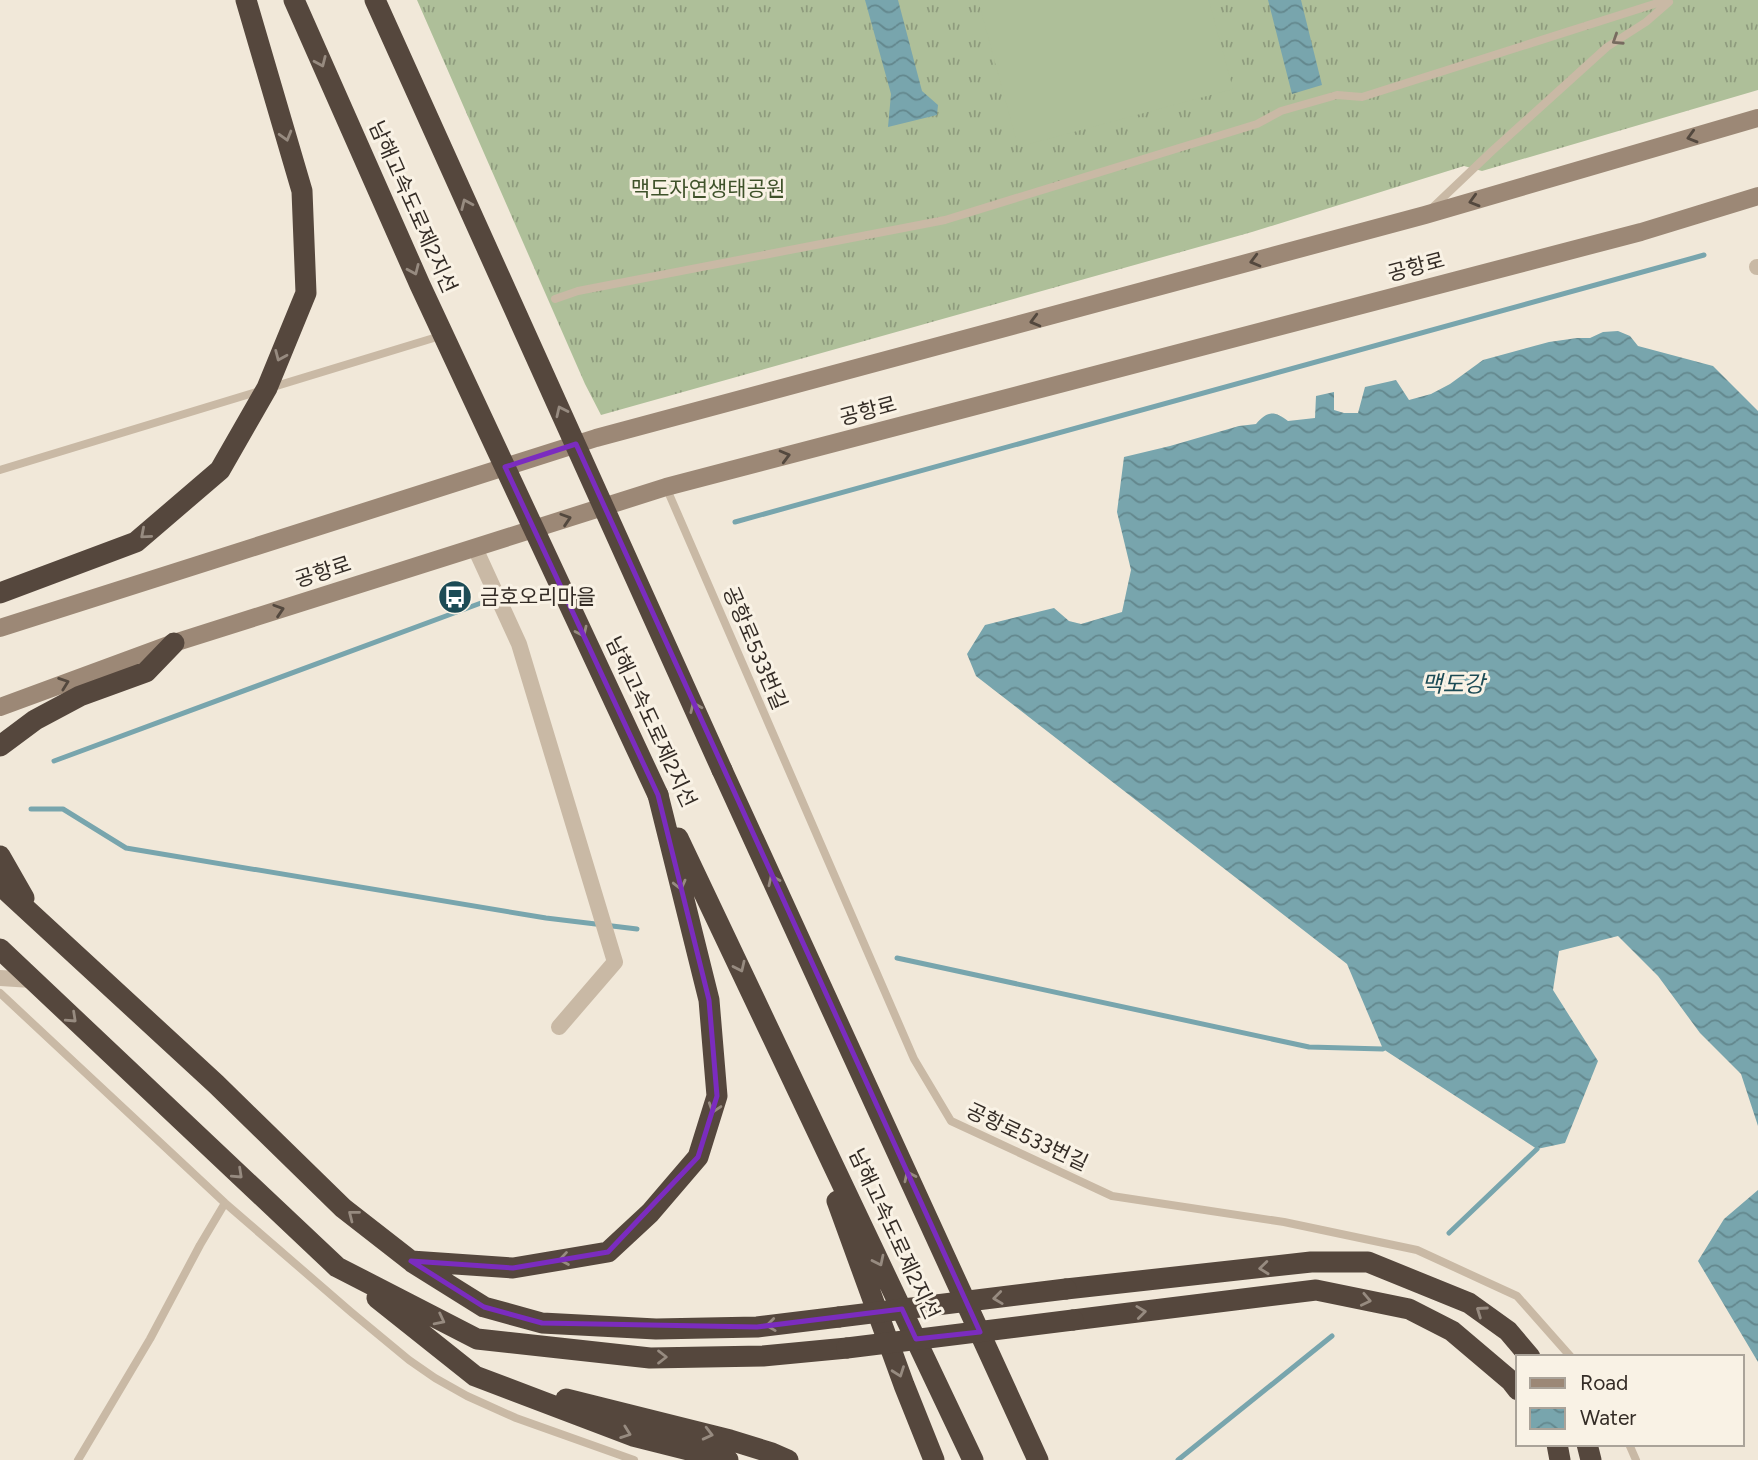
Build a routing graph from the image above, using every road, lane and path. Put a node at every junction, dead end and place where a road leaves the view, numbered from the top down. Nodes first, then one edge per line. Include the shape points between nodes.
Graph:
1 (246, 0) edge
2 (294, 0) edge
3 (375, 0) edge
4 (1669, 0) edge
5 (1653, 2) edge
6 (1758, 118) edge
7 (1758, 196) edge
8 (1425, 215) junction
9 (555, 299) dead end
10 (437, 337) dead end
11 (0, 470) edge
12 (667, 487) junction
13 (475, 548) junction
14 (0, 593) edge
15 (0, 628) edge
16 (174, 643) junction
17 (0, 707) edge
18 (0, 746) edge
19 (658, 795) junction
20 (0, 856) edge
21 (0, 885) edge
22 (34, 915) junction
23 (0, 949) edge
24 (0, 961) edge
25 (27, 975) junction
26 (0, 978) edge
27 (0, 993) edge
28 (559, 1027) dead end
29 (792, 1078) junction
30 (225, 1203) junction
31 (411, 1261) junction
32 (337, 1266) junction
33 (1528, 1355) edge
34 (1570, 1355) edge
35 (475, 1376) junction
36 (1516, 1387) edge
37 (1019, 1416) junction
38 (78, 1460) edge
39 (634, 1460) edge
40 (728, 1460) edge
41 (788, 1460) edge
42 (934, 1460) edge
43 (973, 1460) edge
44 (1038, 1460) edge
45 (1046, 1460) edge

1 -> 14 highway, bridge via 302,191 306,293 267,388 220,470 136,542
2 -> 19 highway, 남해고속도로제2지선, bridge via 420,285
37 -> 3 highway, 남해고속도로제2지선, bridge
4 - 5 lane
4 -> 8 lane via 1646,22 1607,47
5 - 9 lane via 1362,97 1337,95 1281,111 1257,124 945,220
6 -> 8 main road, 공항로
12 -> 7 main road, 공항로 via 1641,232
8 -> 15 main road, 공항로 via 596,438
10 - 11 lane
13 -> 12 main road, 공항로
12 - 34 lane, 공항로533번길 via 914,1059 951,1121 1112,1196 1284,1222 1417,1250 1517,1296
16 -> 13 main road, 공항로
13 - 28 street via 519,644 615,962
17 -> 16 main road, 공항로
16 - 18 highway via 146,672 80,696
19 -> 29 highway, 남해고속도로제2지선
19 -> 31 highway via 709,1000 717,1096 698,1157 650,1213 608,1252 513,1268
20 - 22 highway
21 - 22 highway
31 -> 22 highway via 343,1208
23 - 25 highway
24 - 25 highway
25 - 26 street
25 -> 32 highway
27 - 30 lane
29 -> 42 highway
29 -> 43 highway, 남해고속도로제2지선
30 - 38 lane
30 - 39 lane via 435,1378 516,1418
33 -> 31 highway, bridge via 1508,1331 1469,1303 1368,1262 1311,1262 757,1327 656,1329 542,1323 484,1307
32 - 35 highway
32 -> 36 highway, bridge via 477,1339 650,1357 763,1356 847,1348 1316,1290 1409,1309 1452,1331
35 -> 40 highway via 633,1436
35 -> 41 highway via 730,1440
37 - 44 highway, 남해고속도로제2지선
37 - 45 highway

